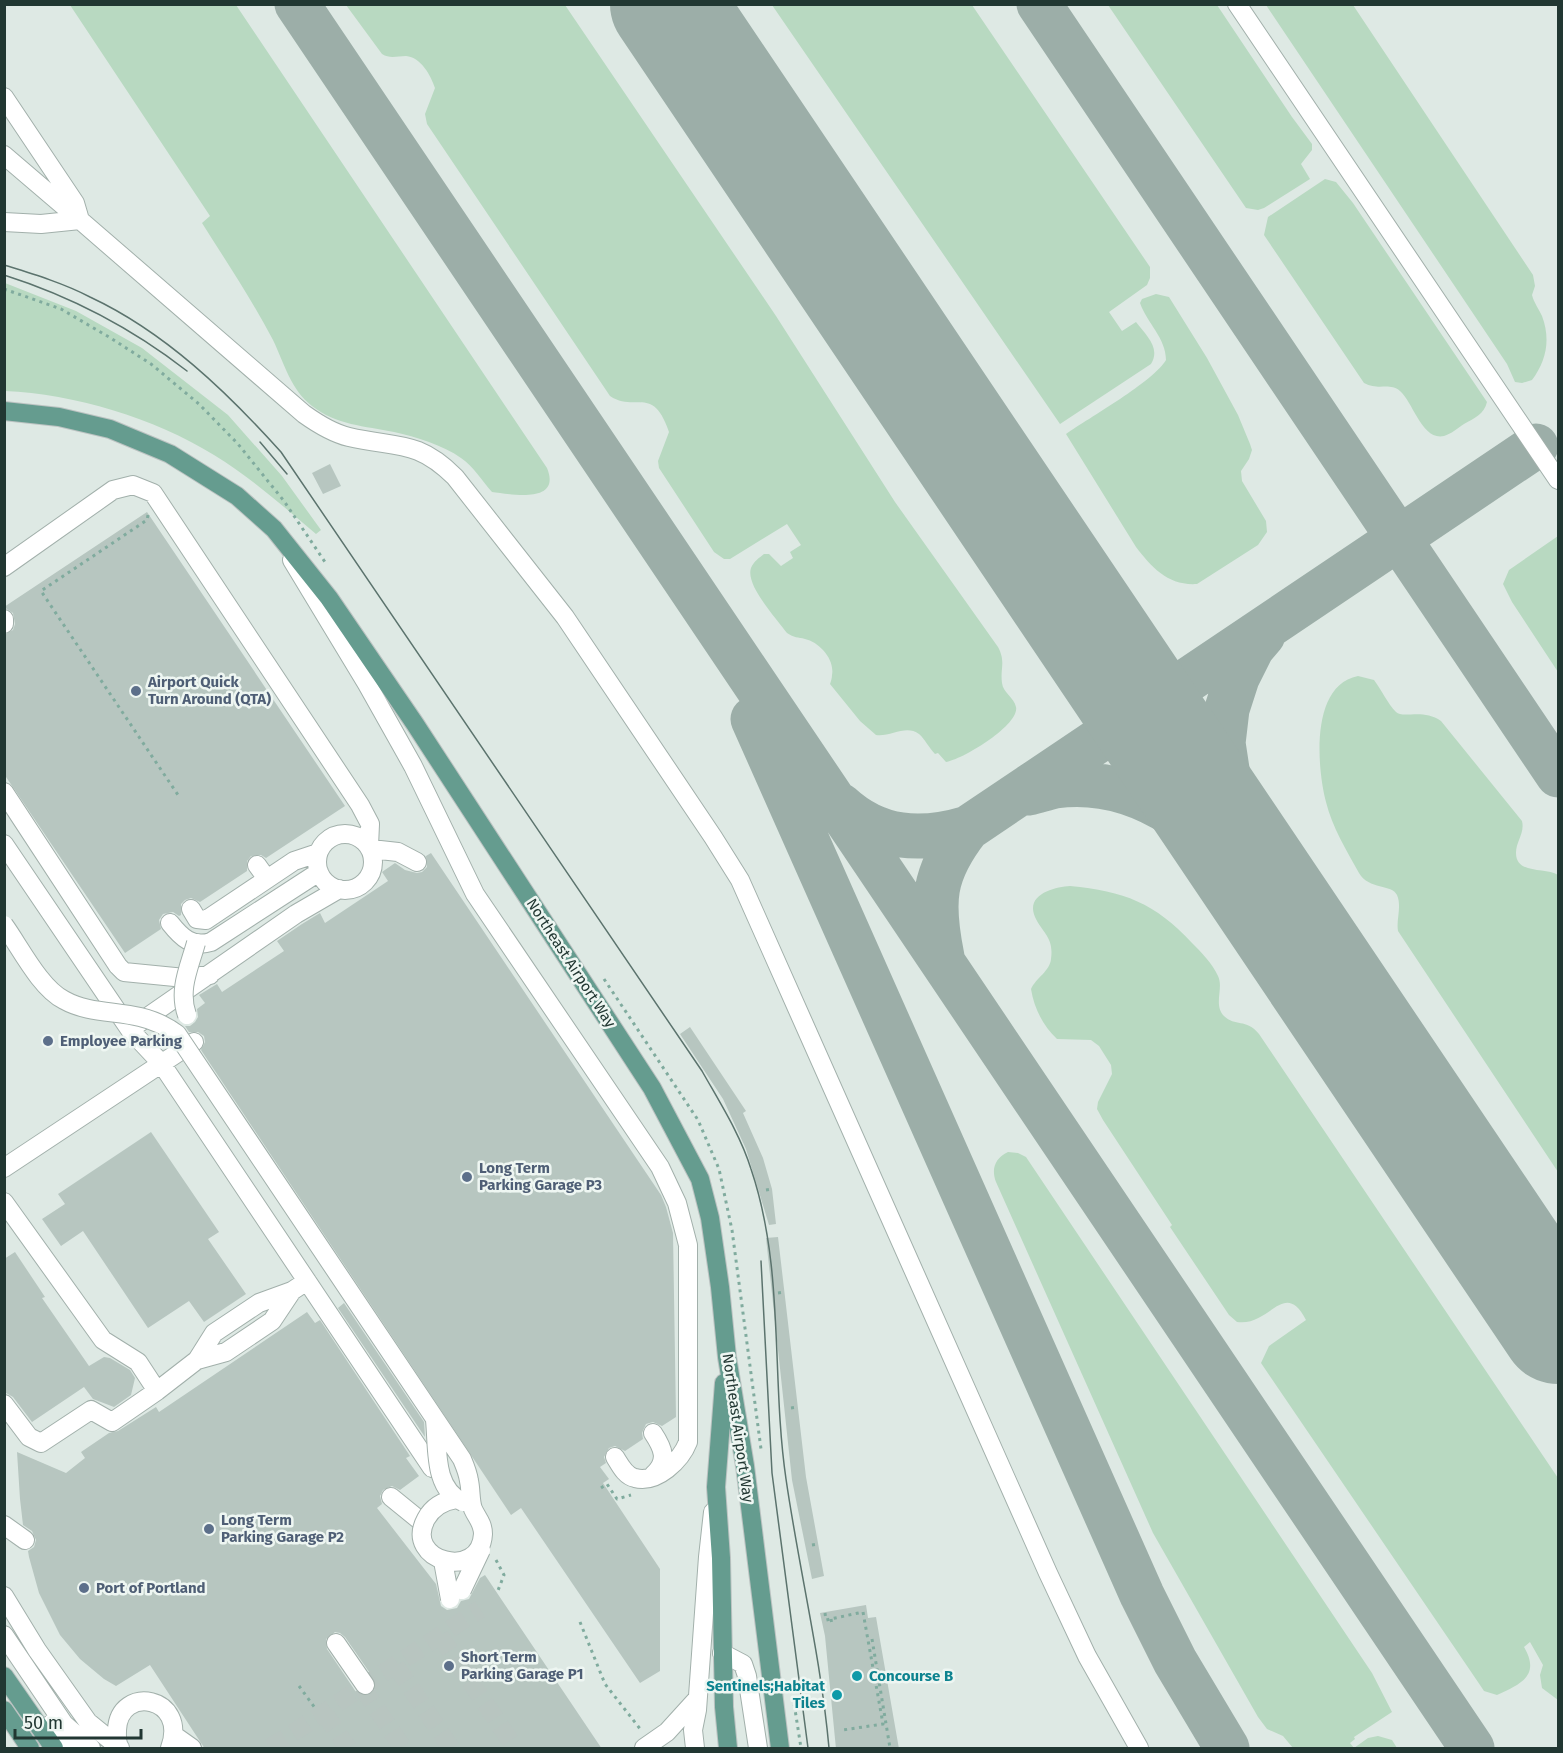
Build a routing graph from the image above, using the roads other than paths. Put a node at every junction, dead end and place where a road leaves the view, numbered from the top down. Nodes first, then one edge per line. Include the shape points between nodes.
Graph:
1 (1237, 4) edge
2 (4, 97) edge
3 (4, 155) edge
4 (80, 220) junction
5 (4, 222) edge
6 (4, 411) edge
7 (1558, 480) edge
8 (274, 530) junction
9 (4, 567) edge
10 (4, 792) edge
11 (4, 844) edge
12 (370, 848) junction
13 (318, 853) junction
14 (417, 862) dead end
15 (313, 875) junction
16 (339, 889) junction
17 (191, 909) dead end
18 (170, 922) dead end
19 (4, 925) edge
20 (196, 944) junction
21 (210, 975) junction
22 (187, 1015) dead end
23 (130, 1030) junction
24 (194, 1042) dead end
25 (161, 1063) junction
26 (4, 1168) edge
27 (4, 1202) edge
28 (299, 1286) junction
29 (727, 1357) junction
30 (157, 1391) junction
31 (4, 1404) edge
32 (435, 1418) junction
33 (652, 1433) dead end
34 (432, 1468) dead end
35 (716, 1487) junction
36 (391, 1497) dead end
37 (456, 1499) junction
38 (423, 1523) junction
39 (4, 1525) edge
40 (25, 1540) dead end
41 (443, 1561) junction
42 (4, 1596) edge
43 (4, 1635) edge
44 (336, 1643) dead end
45 (4, 1652) edge
46 (722, 1653) junction
47 (4, 1676) edge
48 (365, 1685) tunnel mouth
49 (697, 1705) junction
50 (4, 1710) edge
51 (172, 1742) edge
52 (648, 1746) edge
53 (30, 1749) edge
54 (54, 1749) edge
55 (69, 1749) edge
56 (92, 1749) edge
57 (120, 1749) edge
58 (192, 1749) edge
59 (695, 1749) edge
60 (706, 1749) edge
61 (728, 1749) edge
62 (758, 1749) edge
63 (780, 1749) edge
64 (1139, 1749) edge

1 - 7 lane
2 - 4 lane via 75,203
3 - 4 lane
4 - 5 lane
4 - 64 lane via 304,414 348,437 408,447 444,466 565,617 740,880 1048,1573 1087,1656
6 - 8 main road, Northeast Airport Way via 59,417 110,429 170,454 237,496
8 - 29 main road, Northeast Airport Way via 329,598 415,724 652,1088 680,1138 700,1179 710,1218
8 - 33 lane via 413,765 475,894 631,1139 660,1167 677,1203 688,1245 688,1442 683,1454 655,1476 645,1479 635,1478 628,1475 615,1457 636,1477 655,1474 661,1466 663,1448
9 - 12 lane via 113,490 133,485 153,493 360,805 370,824
10 - 21 lane via 23,811 124,972 185,978
11 - 23 lane
12 - 13 lane via 355,835 337,834
12 - 14 lane via 398,852
12 - 16 lane via 373,867 364,883 348,890
13 - 15 lane
13 - 17 lane via 262,872 207,920 197,919
15 - 16 lane
15 - 20 lane via 211,942
16 - 21 lane via 296,914
18 - 20 lane via 183,938
19 - 32 lane, bridge via 42,980 63,1000 141,1017 177,1034
20 - 22 lane, bridge via 184,989
21 - 23 lane
23 - 25 lane
24 - 25 lane
25 - 26 lane
25 - 28 lane
27 - 30 lane via 103,1340 138,1362
28 - 30 lane via 272,1321 226,1352 197,1360
28 - 34 lane
29 - 35 main road
29 - 63 main road, Northeast Airport Way via 745,1466
30 - 31 lane via 112,1422 91,1410 41,1443 29,1437
32 - 37 lane, bridge via 441,1479 445,1490
32 - 37 lane, bridge via 462,1459 472,1507 483,1533 476,1552 469,1558 444,1561 435,1558 425,1546 422,1526 435,1508
35 - 46 main road
35 - 49 lane
36 - 38 lane
37 - 41 lane, bridge via 477,1514 483,1532 481,1542 468,1559
38 - 41 lane, bridge via 426,1548
38 - 41 lane, bridge via 433,1510 451,1500 471,1506 476,1513 485,1532 484,1542 456,1594
39 - 40 lane
42 - 57 lane via 36,1650 88,1722
43 - 56 lane via 64,1724
44 - 48 lane
45 - 55 lane
46 - 61 main road
46 - 62 lane via 742,1664 745,1670
47 - 54 main road
49 - 52 lane
49 - 59 lane
49 - 60 lane
50 - 53 main road
51 - 57 lane via 174,1723 168,1712 160,1705 138,1702 126,1707 117,1722
51 - 58 lane

